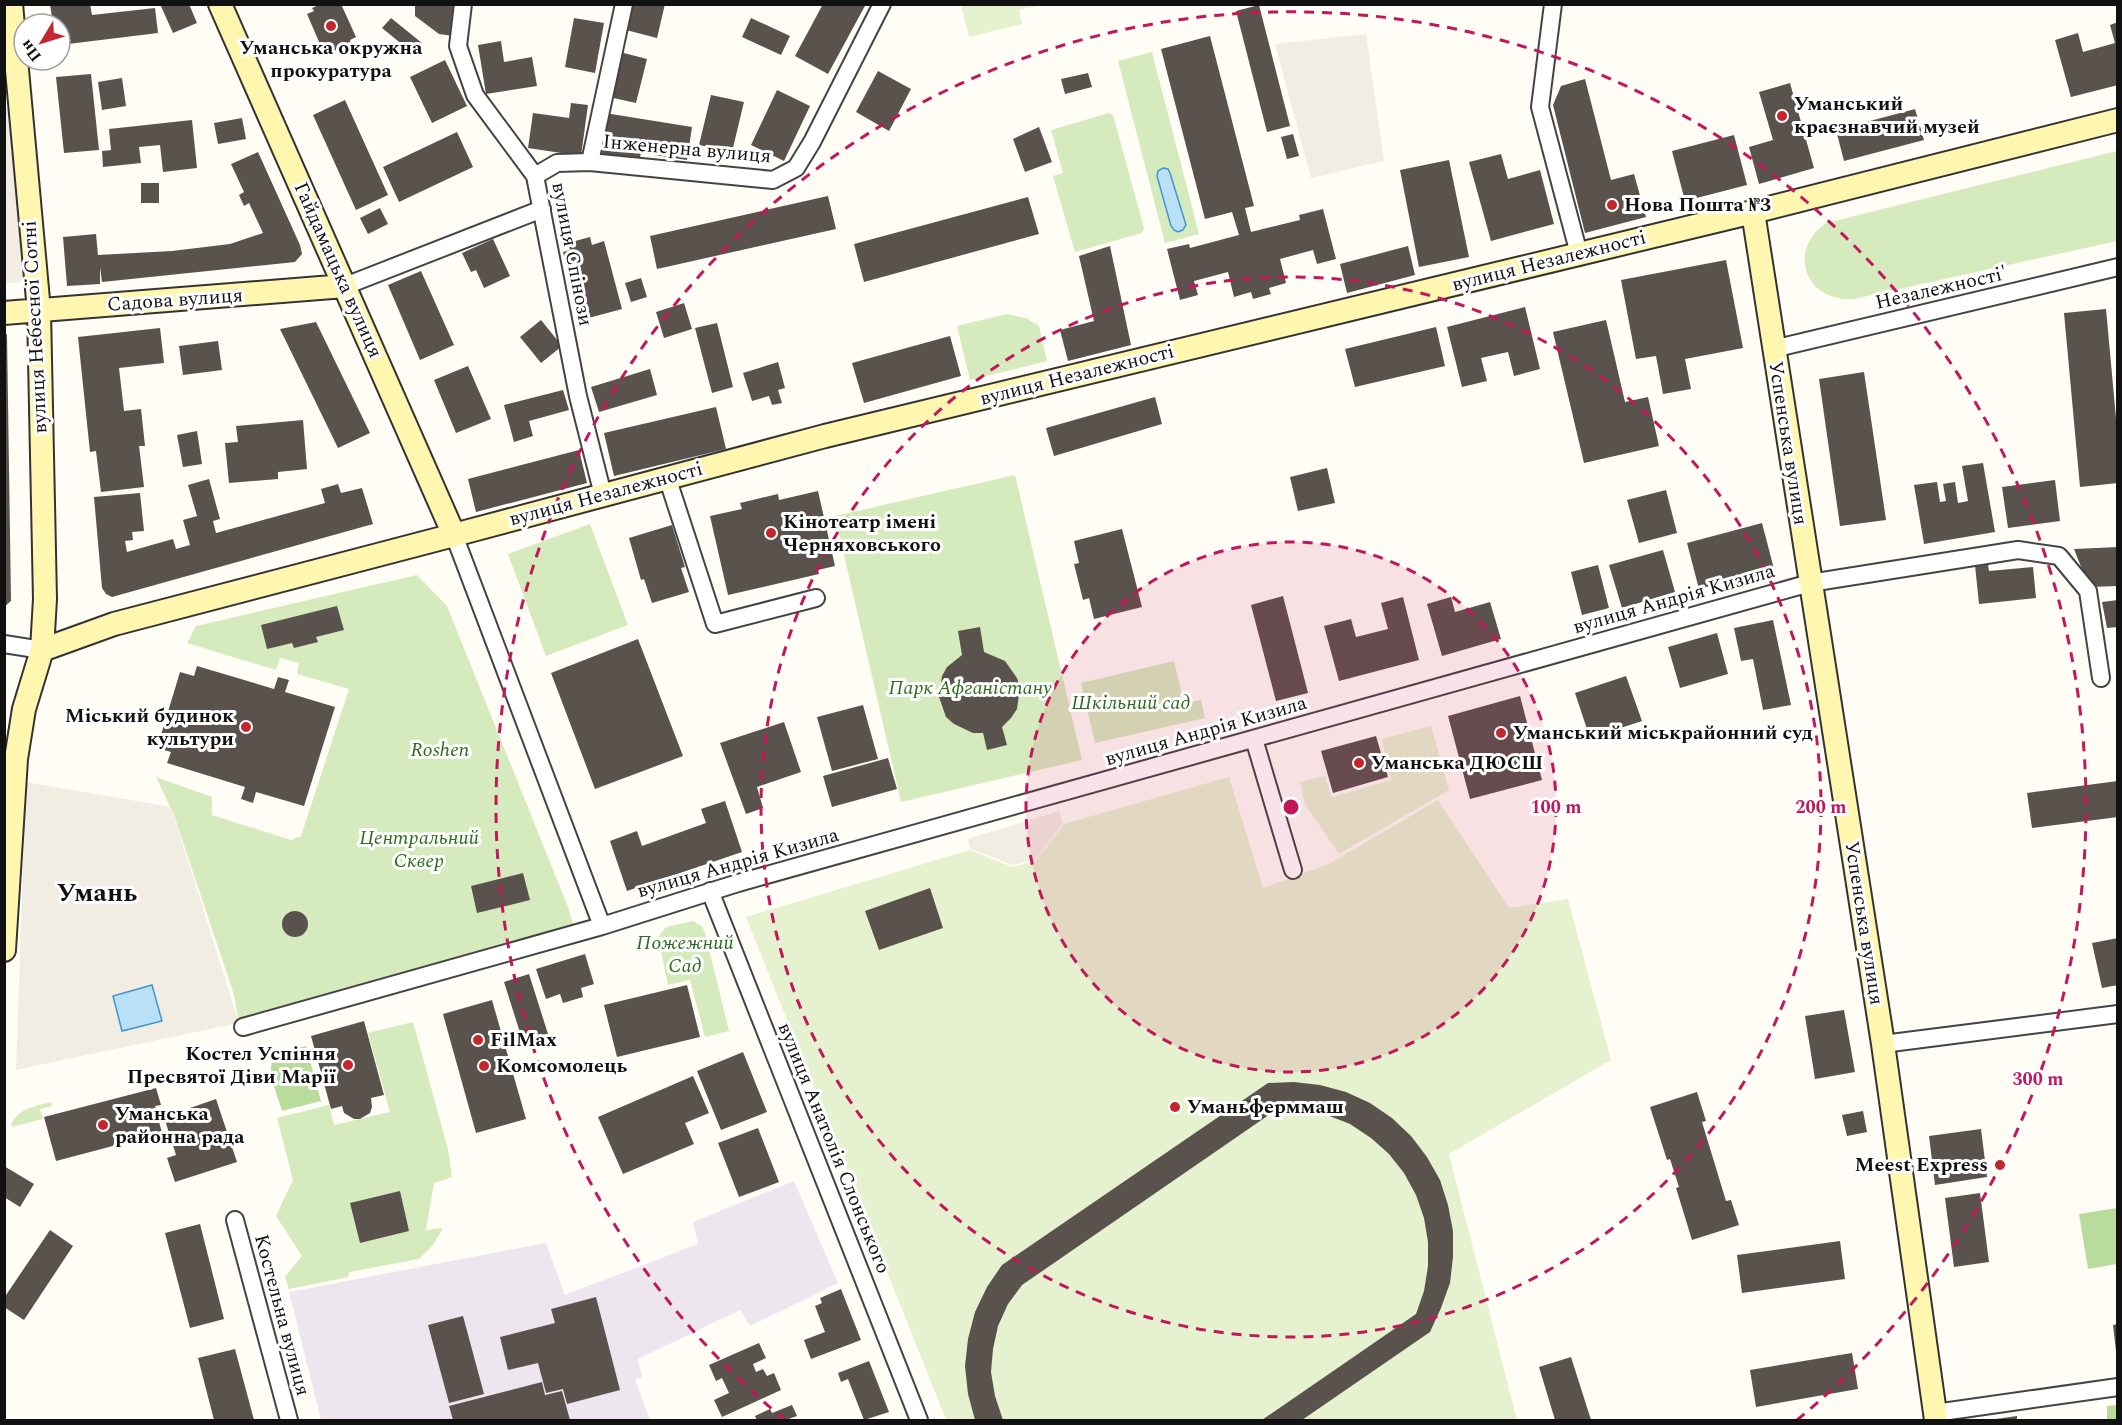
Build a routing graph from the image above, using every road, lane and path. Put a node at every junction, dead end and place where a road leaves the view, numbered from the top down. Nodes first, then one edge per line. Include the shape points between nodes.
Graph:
1 (11, 4) edge
2 (220, 4) edge
3 (463, 4) edge
4 (624, 4) edge
5 (882, 4) edge
6 (1553, 4) edge
7 (2118, 120) edge
8 (590, 162) junction
9 (536, 176) junction
10 (542, 210) junction
11 (1753, 212) junction
12 (1579, 254) junction
13 (2118, 267) edge
14 (345, 286) junction
15 (39, 311) junction
16 (4, 313) edge
17 (1773, 349) junction
18 (667, 477) junction
19 (603, 495) junction
20 (454, 535) junction
21 (1810, 583) junction
22 (816, 598) dead end
23 (4, 644) edge
24 (42, 650) junction
25 (2101, 678) dead end
26 (1254, 739) junction
27 (1293, 870) dead end
28 (710, 891) junction
29 (602, 926) junction
30 (4, 950) edge
31 (2118, 1014) edge
32 (243, 1027) dead end
33 (1883, 1044) junction
34 (235, 1220) dead end
35 (2118, 1387) edge
36 (1936, 1417) edge
37 (289, 1420) edge
38 (919, 1420) edge

1 - 15 main road, вулиця Небесної Сотні
2 - 14 main road, Гайдамацька вулиця
3 - 9 street, вулиця Спінози via 458,46 475,95
4 - 8 street
5 - 8 street, Інженерна вулиця via 796,168 773,180
6 - 12 street via 1540,107
7 - 11 main road, вулиця Незалежності
8 - 9 street, Інженерна вулиця via 557,163
9 - 10 street, вулиця Спінози
10 - 14 street
10 - 19 street, вулиця Спінози via 578,396
11 - 12 main road, вулиця Незалежності
11 - 17 main road, Успенська вулиця
12 - 18 main road, вулиця Незалежності
13 - 17 street, Незалежності'
14 - 15 main road, Садова вулиця
14 - 20 main road, Гайдамацька вулиця
15 - 16 main road, Садова вулиця
15 - 24 main road, вулиця Небесної Сотні via 45,599
17 - 21 main road, Успенська вулиця
18 - 19 main road, вулиця Незалежності
18 - 22 street via 716,624
19 - 20 main road, вулиця Незалежності
20 - 24 main road, вулиця Незалежності via 114,624
20 - 29 street
21 - 25 street, вулиця Андрія Кизила via 2018,550 2060,556 2088,591
21 - 26 street, вулиця Андрія Кизила
21 - 33 main road, Успенська вулиця
23 - 24 street
24 - 30 main road, вулиця Небесної Сотні via 24,709 16,759
26 - 27 street
26 - 28 street, вулиця Андрія Кизила
28 - 29 street, вулиця Андрія Кизила
28 - 38 street, вулиця Анатолія Слонського
29 - 32 street, вулиця Андрія Кизила
31 - 33 street
33 - 36 main road, Успенська вулиця
34 - 37 street, Костельна вулиця
35 - 36 street

